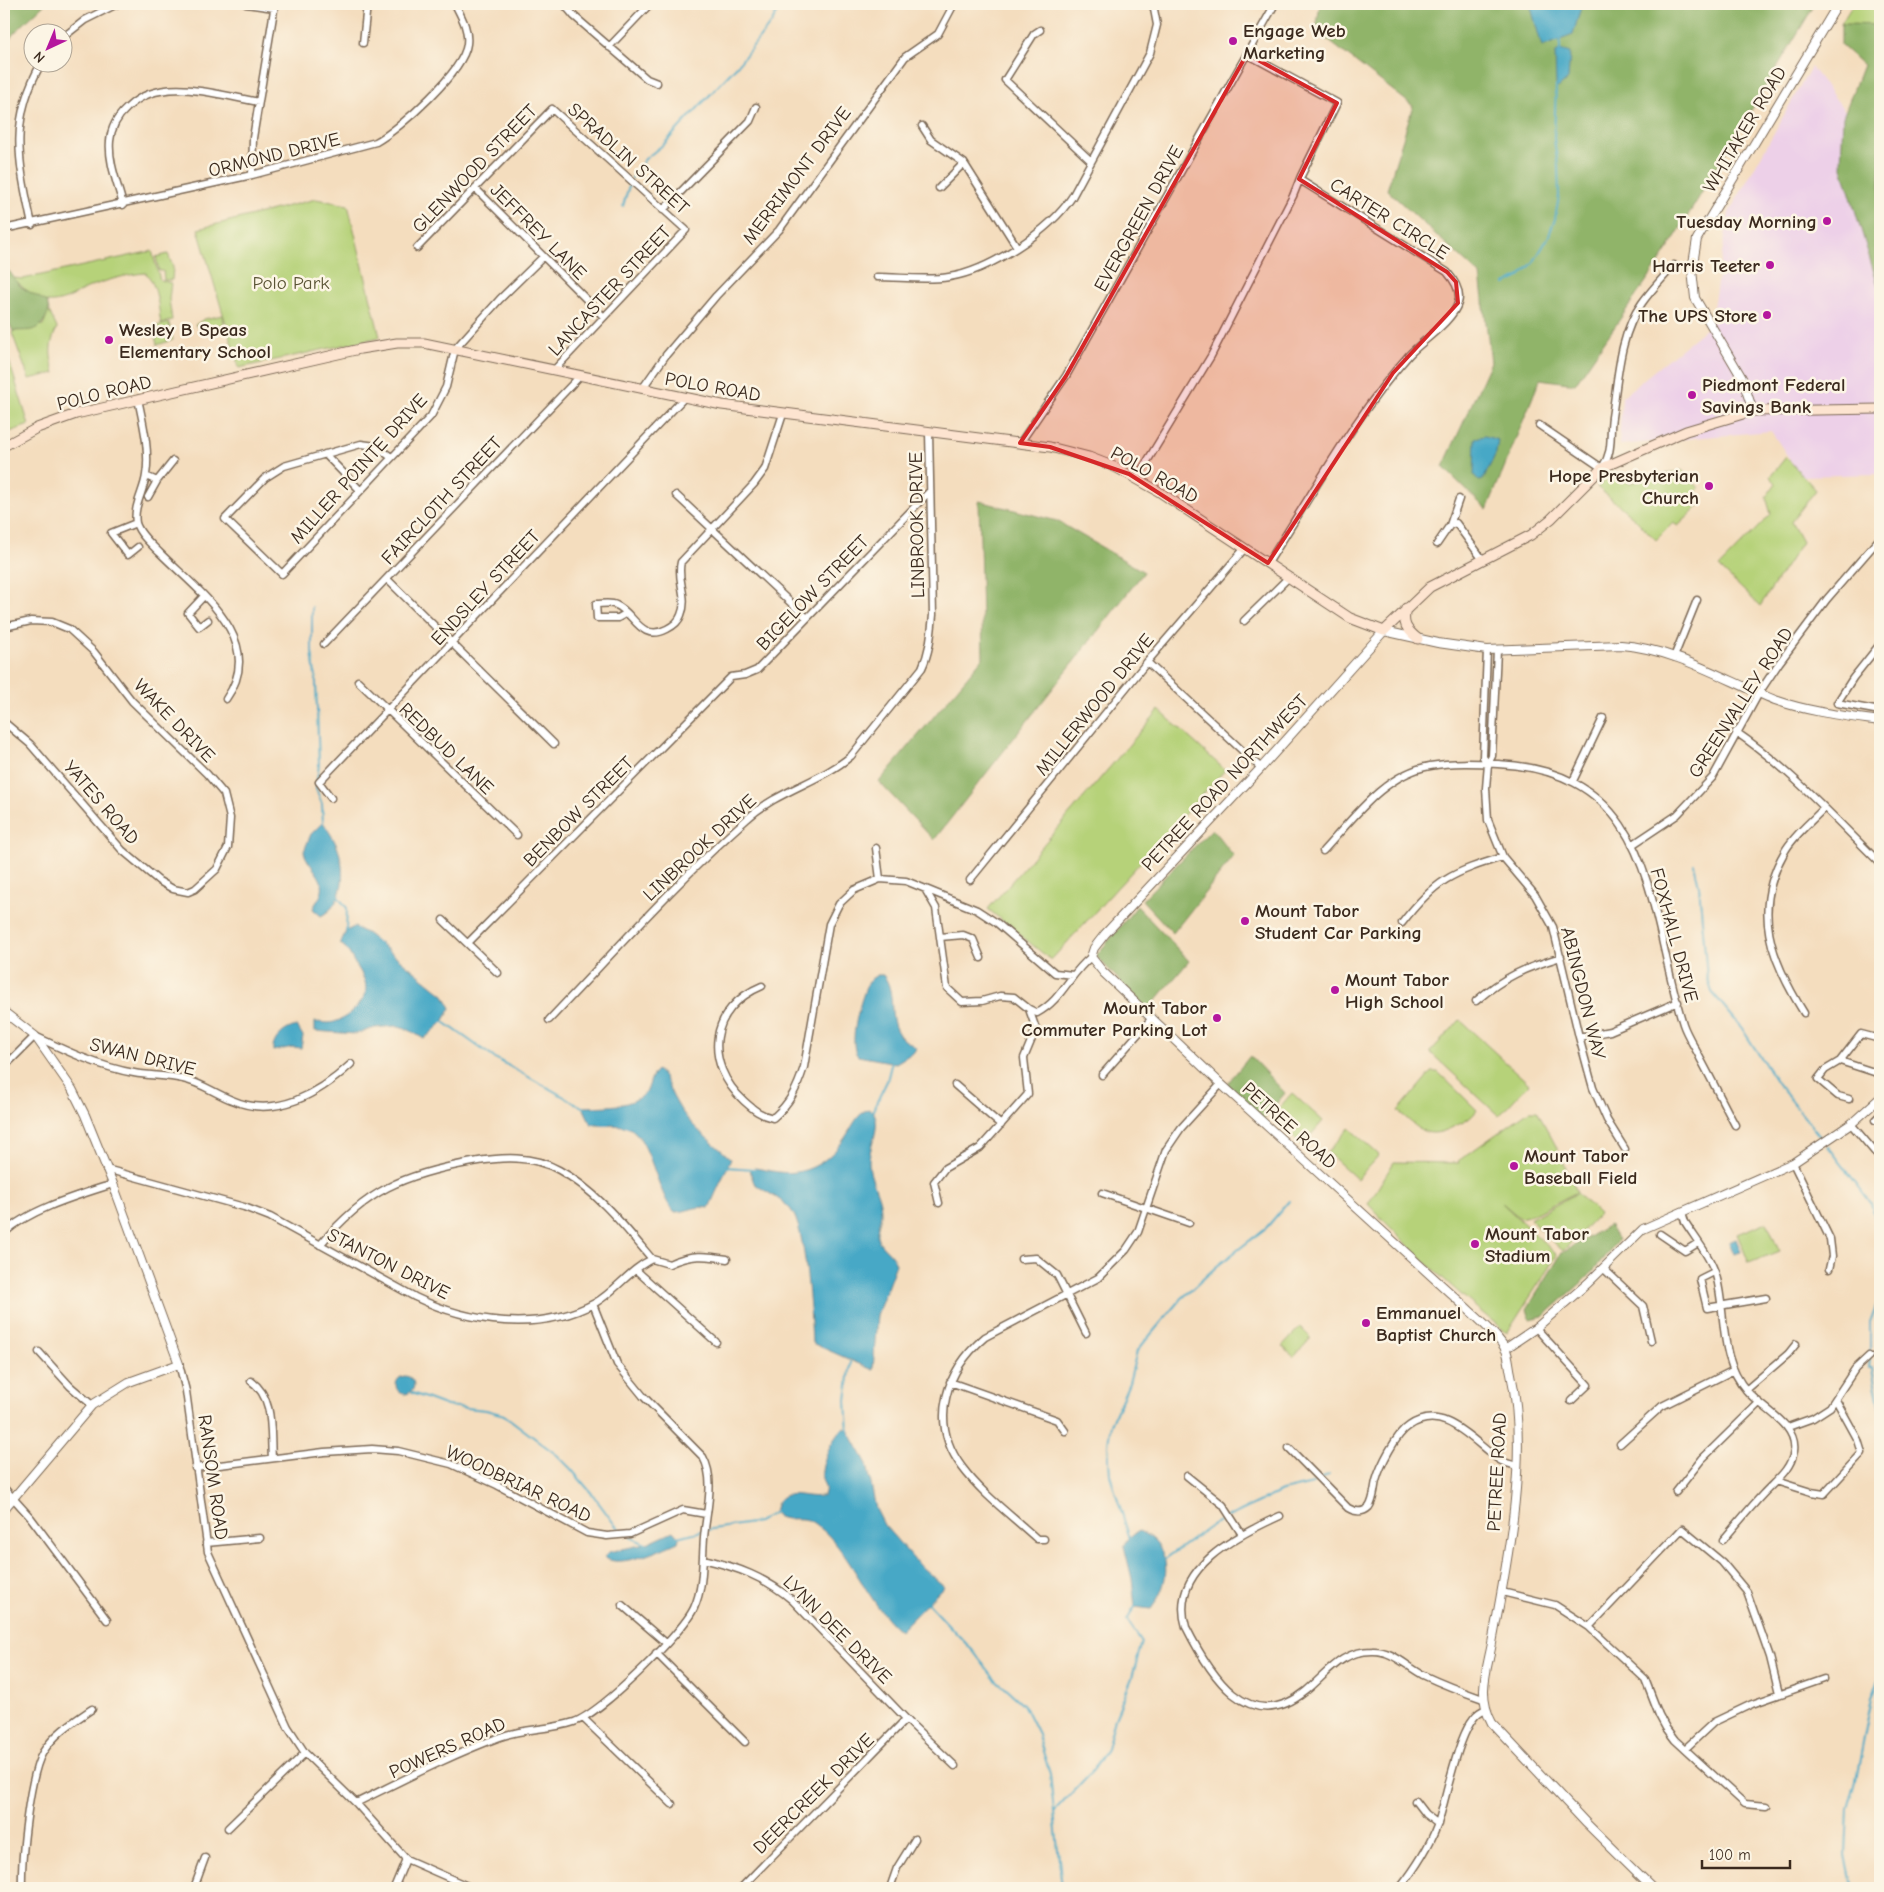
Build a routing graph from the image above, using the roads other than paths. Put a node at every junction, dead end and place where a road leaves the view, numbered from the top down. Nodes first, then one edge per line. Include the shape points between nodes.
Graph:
1 (117, 4) edge
2 (246, 4) edge
3 (367, 4) edge
4 (455, 4) edge
5 (564, 4) edge
6 (650, 4) edge
7 (954, 4) edge
8 (1153, 4) edge
9 (1275, 4) edge
10 (1838, 4) edge
11 (274, 6) edge
12 (72, 30) edge
13 (1040, 30) dead end
14 (363, 43) dead end
15 (609, 47) junction
16 (1247, 54) junction
17 (37, 72) edge
18 (657, 83) dead end
19 (259, 102) junction
20 (756, 107) dead end
21 (552, 109) joint
22 (922, 126) dead end
23 (1091, 161) junction
24 (964, 163) junction
25 (252, 175) junction
26 (1300, 180) junction
27 (475, 188) junction
28 (940, 188) dead end
29 (123, 205) junction
30 (663, 210) junction
31 (32, 225) junction
32 (4, 230) edge
33 (686, 230) joint
34 (1017, 247) junction
35 (417, 248) dead end
36 (543, 257) junction
37 (1674, 265) dead end
38 (877, 277) dead end
39 (604, 317) junction
40 (455, 349) junction
41 (554, 370) junction
42 (580, 376) junction
43 (642, 389) junction
44 (684, 398) junction
45 (138, 399) junction
46 (1880, 409) edge
47 (1753, 411) junction
48 (783, 414) junction
49 (1539, 425) dead end
50 (929, 432) junction
51 (1020, 443) junction
52 (4, 446) edge
53 (325, 454) junction
54 (391, 457) junction
55 (173, 461) dead end
56 (1602, 468) junction
57 (146, 476) junction
58 (1137, 478) junction
59 (157, 481) junction
60 (360, 490) junction
61 (930, 492) junction
62 (676, 495) dead end
63 (148, 497) dead end
64 (1459, 499) dead end
65 (136, 523) junction
66 (1450, 525) junction
67 (711, 528) junction
68 (1880, 538) edge
69 (1437, 544) dead end
70 (138, 547) dead end
71 (1245, 548) junction
72 (1483, 560) junction
73 (1268, 563) junction
74 (1289, 577) junction
75 (387, 579) junction
76 (204, 596) junction
77 (1697, 600) dead end
78 (1407, 608) junction
79 (625, 614) dead end
80 (807, 618) junction
81 (208, 620) dead end
82 (1244, 621) dead end
83 (4, 627) edge
84 (1384, 631) junction
85 (1418, 639) junction
86 (324, 644) dead end
87 (453, 644) junction
88 (1880, 644) edge
89 (1487, 650) junction
90 (1497, 650) junction
91 (1674, 657) junction
92 (1147, 662) junction
93 (358, 681) dead end
94 (1759, 693) junction
95 (226, 699) dead end
96 (709, 700) joint
97 (1837, 704) junction
98 (1880, 711) edge
99 (388, 712) junction
100 (1835, 714) junction
101 (1603, 718) dead end
102 (1880, 721) edge
103 (4, 722) edge
104 (1736, 732) junction
105 (554, 744) dead end
106 (1488, 764) junction
107 (1261, 768) junction
108 (1573, 781) junction
109 (331, 798) dead end
110 (1824, 808) junction
111 (517, 835) dead end
112 (1632, 845) junction
113 (876, 848) dead end
114 (1322, 851) dead end
115 (1503, 857) junction
116 (1880, 863) edge
117 (880, 879) junction
118 (970, 880) dead end
119 (925, 889) junction
120 (184, 891) joint
121 (443, 920) dead end
122 (1402, 923) dead end
123 (940, 937) junction
124 (468, 943) junction
125 (1091, 957) junction
126 (1561, 957) junction
127 (981, 958) dead end
128 (498, 972) dead end
129 (1073, 975) junction
130 (762, 986) dead end
131 (1476, 1001) dead end
132 (1678, 1002) junction
133 (1029, 1009) junction
134 (4, 1012) edge
135 (1804, 1013) dead end
136 (1152, 1018) junction
137 (549, 1020) dead end
138 (34, 1036) junction
139 (1578, 1037) junction
140 (1880, 1039) edge
141 (1840, 1062) junction
142 (350, 1064) dead end
143 (4, 1067) edge
144 (1880, 1074) edge
145 (1102, 1076) dead end
146 (1221, 1084) junction
147 (955, 1085) dead end
148 (1880, 1098) edge
149 (1849, 1099) dead end
150 (1880, 1115) edge
151 (1875, 1120) dead end
152 (1851, 1124) junction
153 (1001, 1125) junction
154 (1735, 1125) dead end
155 (1626, 1149) dead end
156 (1880, 1158) edge
157 (1793, 1163) junction
158 (106, 1169) junction
159 (113, 1184) junction
160 (1102, 1193) dead end
161 (939, 1203) dead end
162 (1146, 1210) junction
163 (1682, 1212) junction
164 (1189, 1223) dead end
165 (4, 1233) edge
166 (1660, 1234) dead end
167 (1698, 1243) junction
168 (320, 1245) junction
169 (652, 1259) junction
170 (727, 1259) dead end
171 (1021, 1259) dead end
172 (1603, 1268) junction
173 (1830, 1269) dead end
174 (636, 1270) junction
175 (1714, 1272) junction
176 (1067, 1294) junction
177 (1766, 1298) dead end
178 (593, 1304) junction
179 (1722, 1306) junction
180 (1536, 1328) junction
181 (1086, 1333) dead end
182 (1651, 1341) dead end
183 (716, 1342) dead end
184 (1796, 1344) dead end
185 (1505, 1349) junction
186 (39, 1352) dead end
187 (1869, 1356) dead end
188 (179, 1364) junction
189 (1734, 1370) junction
190 (251, 1382) dead end
191 (950, 1382) junction
192 (1746, 1390) junction
193 (1836, 1400) junction
194 (1570, 1401) dead end
195 (1759, 1403) junction
196 (92, 1405) junction
197 (1788, 1427) junction
198 (1065, 1432) dead end
199 (1620, 1444) dead end
200 (1289, 1448) dead end
201 (272, 1458) junction
202 (1516, 1466) junction
203 (196, 1468) junction
204 (1187, 1476) dead end
205 (1776, 1481) junction
206 (4, 1488) edge
207 (1676, 1492) dead end
208 (13, 1497) junction
209 (4, 1508) edge
210 (706, 1514) junction
211 (1280, 1516) dead end
212 (1241, 1533) junction
213 (260, 1538) dead end
214 (1044, 1539) dead end
215 (1723, 1540) dead end
216 (206, 1543) junction
217 (703, 1559) junction
218 (1502, 1592) junction
219 (622, 1605) dead end
220 (107, 1620) dead end
221 (1589, 1627) junction
222 (666, 1643) junction
223 (656, 1653) junction
224 (1824, 1679) dead end
225 (1779, 1694) junction
226 (1483, 1699) junction
227 (92, 1709) dead end
228 (1485, 1710) junction
229 (583, 1718) junction
230 (906, 1719) junction
231 (745, 1742) dead end
232 (1686, 1748) junction
233 (304, 1753) junction
234 (955, 1766) dead end
235 (1415, 1801) dead end
236 (356, 1803) junction
237 (672, 1804) dead end
238 (1767, 1806) dead end
239 (1438, 1824) junction
240 (228, 1828) dead end
241 (915, 1839) dead end
242 (205, 1858) dead end
243 (406, 1859) junction
244 (22, 1888) edge
245 (194, 1888) edge
246 (394, 1888) edge
247 (472, 1888) edge
248 (741, 1888) edge
249 (890, 1888) edge
250 (1400, 1888) edge
251 (1652, 1888) edge

1 - 12 street
2 - 11 street
3 - 14 street
4 - 25 street, ORMOND DRIVE via 466,30 467,44 463,56 451,74 394,130 364,147
5 - 15 street
6 - 15 street
7 - 43 street, MERRIMONT DRIVE via 938,34 905,57 778,230 716,296
8 - 23 street via 1157,24 1154,43
9 - 16 street, EVERGREEN DRIVE
10 - 47 street, WHITAKER ROAD via 1697,239 1692,270 1695,298 1742,378
11 - 19 street
13 - 23 street via 1034,34 1005,80
15 - 18 street via 647,79
16 - 26 street via 1337,103
16 - 51 street, EVERGREEN DRIVE via 1066,376
17 - 31 street via 20,120 18,139
19 - 25 street via 251,155
19 - 29 street via 177,90 150,92 138,98 117,118 110,141
20 - 30 street via 750,121
21 - 27 street, GLENWOOD STREET
21 - 30 street, SPRADLIN STREET
22 - 24 street via 931,140
23 - 34 street via 1058,217
24 - 28 street
24 - 34 street
25 - 29 street, ORMOND DRIVE
26 - 58 street via 1211,356
26 - 73 street, CARTER CIRCLE via 1448,272 1456,282 1459,294 1450,316 1393,373
27 - 35 street, GLENWOOD STREET
27 - 36 street, JEFFREY LANE
29 - 31 street, ORMOND DRIVE
30 - 33 street, SPRADLIN STREET
31 - 32 street, ORMOND DRIVE
33 - 39 street, LANCASTER STREET
34 - 38 street via 963,274 939,278
36 - 39 street, JEFFREY LANE
36 - 40 street
37 - 56 street via 1641,303 1629,325 1622,350 1609,456
39 - 41 street, LANCASTER STREET
40 - 41 main road, POLO ROAD
40 - 45 main road, POLO ROAD via 424,343 386,344
40 - 54 street, MILLER POINTE DRIVE via 446,387 435,411
41 - 42 main road, POLO ROAD
42 - 43 main road, POLO ROAD
42 - 75 street, FAIRCLOTH STREET
43 - 44 main road, POLO ROAD
44 - 48 main road, POLO ROAD
44 - 87 street, ENDSLEY STREET
45 - 52 main road, POLO ROAD via 60,419
45 - 57 street via 147,455
46 - 47 main road
47 - 56 main road via 1686,431
48 - 50 main road, POLO ROAD
48 - 67 street via 765,469
49 - 56 street
50 - 51 main road, POLO ROAD
50 - 61 street, LINBROOK DRIVE
51 - 58 main road, POLO ROAD via 1089,458
53 - 54 street via 367,444 376,446
53 - 60 street
53 - 60 street, MILLER POINTE DRIVE via 284,466 272,473 225,519 282,574
54 - 60 street, MILLER POINTE DRIVE
55 - 59 street
56 - 72 main road via 1552,519 1531,535
57 - 59 street
57 - 65 street via 137,501
58 - 71 main road, POLO ROAD
59 - 63 street
61 - 80 street, BIGELOW STREET
61 - 137 street, LINBROOK DRIVE via 931,641 922,668 851,756 766,804 747,819 659,904
62 - 67 street
64 - 66 street
65 - 70 street via 111,533 128,555
65 - 76 street via 154,547
66 - 69 street
66 - 72 street via 1458,524
67 - 79 street via 681,562 684,599 677,621 666,630 651,631 640,628
67 - 80 street
68 - 94 street, GREENVALLEY ROAD via 1827,599
71 - 73 main road, POLO ROAD
71 - 92 street, MILLERWOOD DRIVE
72 - 78 main road via 1430,587
73 - 74 main road, POLO ROAD
74 - 82 street
74 - 84 main road, POLO ROAD via 1350,618
75 - 86 street, FAIRCLOTH STREET
75 - 87 street
76 - 81 street via 188,613 199,627
76 - 95 street via 226,621 241,662 237,682
77 - 91 street
78 - 84 main road
78 - 85 main road via 1405,626
80 - 96 street, BIGELOW STREET via 757,670 731,677
83 - 120 street, WAKE DRIVE via 31,621 52,622 69,629 94,652 132,701 224,794 230,818 228,847 217,869 195,889
84 - 85 street
84 - 107 street, PETREE ROAD NORTHWEST
85 - 89 street
87 - 99 street, ENDSLEY STREET
87 - 105 street
88 - 97 street
89 - 90 street
89 - 106 street, ABINGDON WAY via 1483,757
90 - 91 street via 1621,645 1647,648
90 - 106 street, ABINGDON WAY via 1492,756
91 - 94 street
92 - 107 street
92 - 118 street, MILLERWOOD DRIVE
93 - 99 street, REDBUD LANE
94 - 100 street via 1795,706
94 - 104 street, GREENVALLEY ROAD
96 - 124 street, BENBOW STREET
97 - 98 street
97 - 100 street
99 - 109 street, ENDSLEY STREET via 319,782
99 - 111 street, REDBUD LANE
100 - 102 street
101 - 108 street
103 - 120 street, YATES ROAD via 30,744 122,850 159,881
104 - 110 street
104 - 112 street, GREENVALLEY ROAD via 1713,777 1698,796 1677,815
106 - 108 street, FOXHALL DRIVE via 1528,766
106 - 114 street, FOXHALL DRIVE via 1451,763 1404,774 1379,791
106 - 115 street, ABINGDON WAY via 1488,820
107 - 125 street, PETREE ROAD NORTHWEST via 1105,934
108 - 112 street, FOXHALL DRIVE via 1592,793 1610,812
110 - 116 street
110 - 135 street via 1785,850 1771,881 1767,902 1770,944 1786,984
112 - 132 street, FOXHALL DRIVE via 1654,900
113 - 117 street
115 - 122 street via 1462,870 1437,884
115 - 126 street, ABINGDON WAY via 1535,895 1553,927
117 - 119 street via 906,881
117 - 130 street via 854,890 839,904 829,924 804,1068 798,1088 773,1118 760,1115 734,1091 722,1074 717,1054 718,1033 726,1013 738,999
119 - 123 street via 936,908
119 - 129 street via 977,910 1055,973
121 - 124 street
123 - 127 street via 963,935 973,939
123 - 133 street via 947,988 962,1002 1014,997
124 - 128 street
125 - 129 street
125 - 136 street, PETREE ROAD
126 - 131 street via 1518,971 1494,985
126 - 139 street, ABINGDON WAY
129 - 133 street via 1048,1007 1037,1012
132 - 139 street via 1610,1031
132 - 154 street, FOXHALL DRIVE via 1684,1026
133 - 153 street via 1036,1029 1024,1058 1028,1094
134 - 138 street, RANSOM ROAD
136 - 145 street
136 - 146 street, PETREE ROAD
138 - 142 street, SWAN DRIVE via 108,1067 136,1074 186,1079 254,1108 285,1106 296,1101 329,1082
138 - 143 street
138 - 158 street, RANSOM ROAD via 72,1090
139 - 155 street, ABINGDON WAY via 1606,1120
140 - 141 street via 1861,1034
141 - 144 street
141 - 149 street via 1818,1079 1832,1092
146 - 162 street via 1181,1128 1166,1150
146 - 185 street, PETREE ROAD via 1488,1328
147 - 153 street
148 - 152 street
150 - 151 street
152 - 156 street
152 - 157 street
153 - 161 street via 980,1148 945,1168 934,1182
157 - 163 street
157 - 173 street via 1830,1239
158 - 159 street, RANSOM ROAD
158 - 168 street, STANTON DRIVE via 270,1217
159 - 165 street via 22,1219
159 - 188 street, RANSOM ROAD
160 - 162 street
162 - 164 street
162 - 176 street via 1138,1232 1111,1267 1098,1278
163 - 167 street
163 - 172 street via 1643,1229
166 - 167 street via 1685,1251
167 - 175 street
168 - 169 street via 354,1210 399,1181 440,1168 517,1158 539,1162 566,1175 607,1208
168 - 178 street, STANTON DRIVE via 415,1297 462,1315 542,1320 570,1315
169 - 170 street via 669,1264 686,1256 702,1254
169 - 174 street, STANTON DRIVE
171 - 176 street via 1036,1258 1047,1265 1057,1275
172 - 180 street
172 - 182 street via 1645,1310
174 - 178 street, STANTON DRIVE
174 - 183 street
175 - 179 street
175 - 179 street via 1700,1280 1707,1308
176 - 181 street
176 - 191 street via 985,1338 971,1349
177 - 179 street
178 - 210 street via 617,1364 706,1461 710,1475
179 - 189 street via 1723,1337
180 - 185 street
180 - 194 street via 1588,1385
184 - 192 street
185 - 202 street, PETREE ROAD via 1515,1403
186 - 196 street
187 - 193 street via 1855,1369
188 - 196 street via 129,1382
188 - 203 street, RANSOM ROAD via 186,1391
189 - 192 street
189 - 199 street via 1662,1406
190 - 201 street via 261,1388 268,1402
191 - 198 street via 1056,1420
191 - 214 street via 944,1417 949,1441 960,1465 974,1482 1037,1539
192 - 195 street
193 - 197 street via 1821,1414
193 - 205 street via 1862,1453 1824,1494
195 - 197 street
195 - 207 street via 1702,1459
196 - 208 street
197 - 205 street via 1795,1449 1788,1466
200 - 202 street via 1348,1508 1355,1511 1370,1505 1378,1476 1396,1441 1404,1429 1419,1420 1433,1418 1448,1422 1473,1437 1499,1460
201 - 203 street, WOODBRIAR ROAD
201 - 210 street, WOODBRIAR ROAD via 372,1449 425,1456 497,1484 587,1533 607,1536 630,1534 683,1510
202 - 218 street, PETREE ROAD
203 - 216 street, RANSOM ROAD
204 - 212 street via 1223,1505
205 - 215 street
206 - 208 street
208 - 209 street
208 - 220 street
210 - 217 street
211 - 212 street
212 - 226 street via 1199,1569 1186,1590 1184,1605 1184,1622 1189,1634 1224,1688 1232,1695 1259,1706 1286,1704 1308,1690 1342,1659 1356,1653 1375,1651 1391,1654 1422,1674
213 - 216 street
216 - 233 street, RANSOM ROAD via 266,1682
217 - 222 street, POWERS ROAD via 693,1610
217 - 230 street, LYNN DEE DRIVE via 757,1575 775,1586
218 - 221 street via 1555,1605
218 - 226 street, PETREE ROAD
219 - 222 street
221 - 225 street via 1682,1529 1722,1562 1747,1592
221 - 232 street via 1645,1679 1666,1728
222 - 223 street, POWERS ROAD
223 - 229 street, POWERS ROAD via 594,1712
223 - 231 street
224 - 225 street
225 - 232 street via 1714,1722
226 - 228 street, PETREE ROAD
227 - 244 street via 64,1728 42,1754 35,1773 27,1822
228 - 239 street via 1470,1720 1453,1766
228 - 251 street, PETREE ROAD via 1543,1778
229 - 236 street, POWERS ROAD via 502,1736
229 - 237 street
230 - 234 street, LYNN DEE DRIVE
230 - 248 street, DEERCREEK DRIVE
232 - 238 street via 1745,1804
233 - 236 street, RANSOM ROAD
233 - 240 street
235 - 239 street
236 - 243 street, RANSOM ROAD
239 - 250 street
241 - 249 street via 897,1868
242 - 245 street
243 - 246 street
243 - 247 street, RANSOM ROAD

